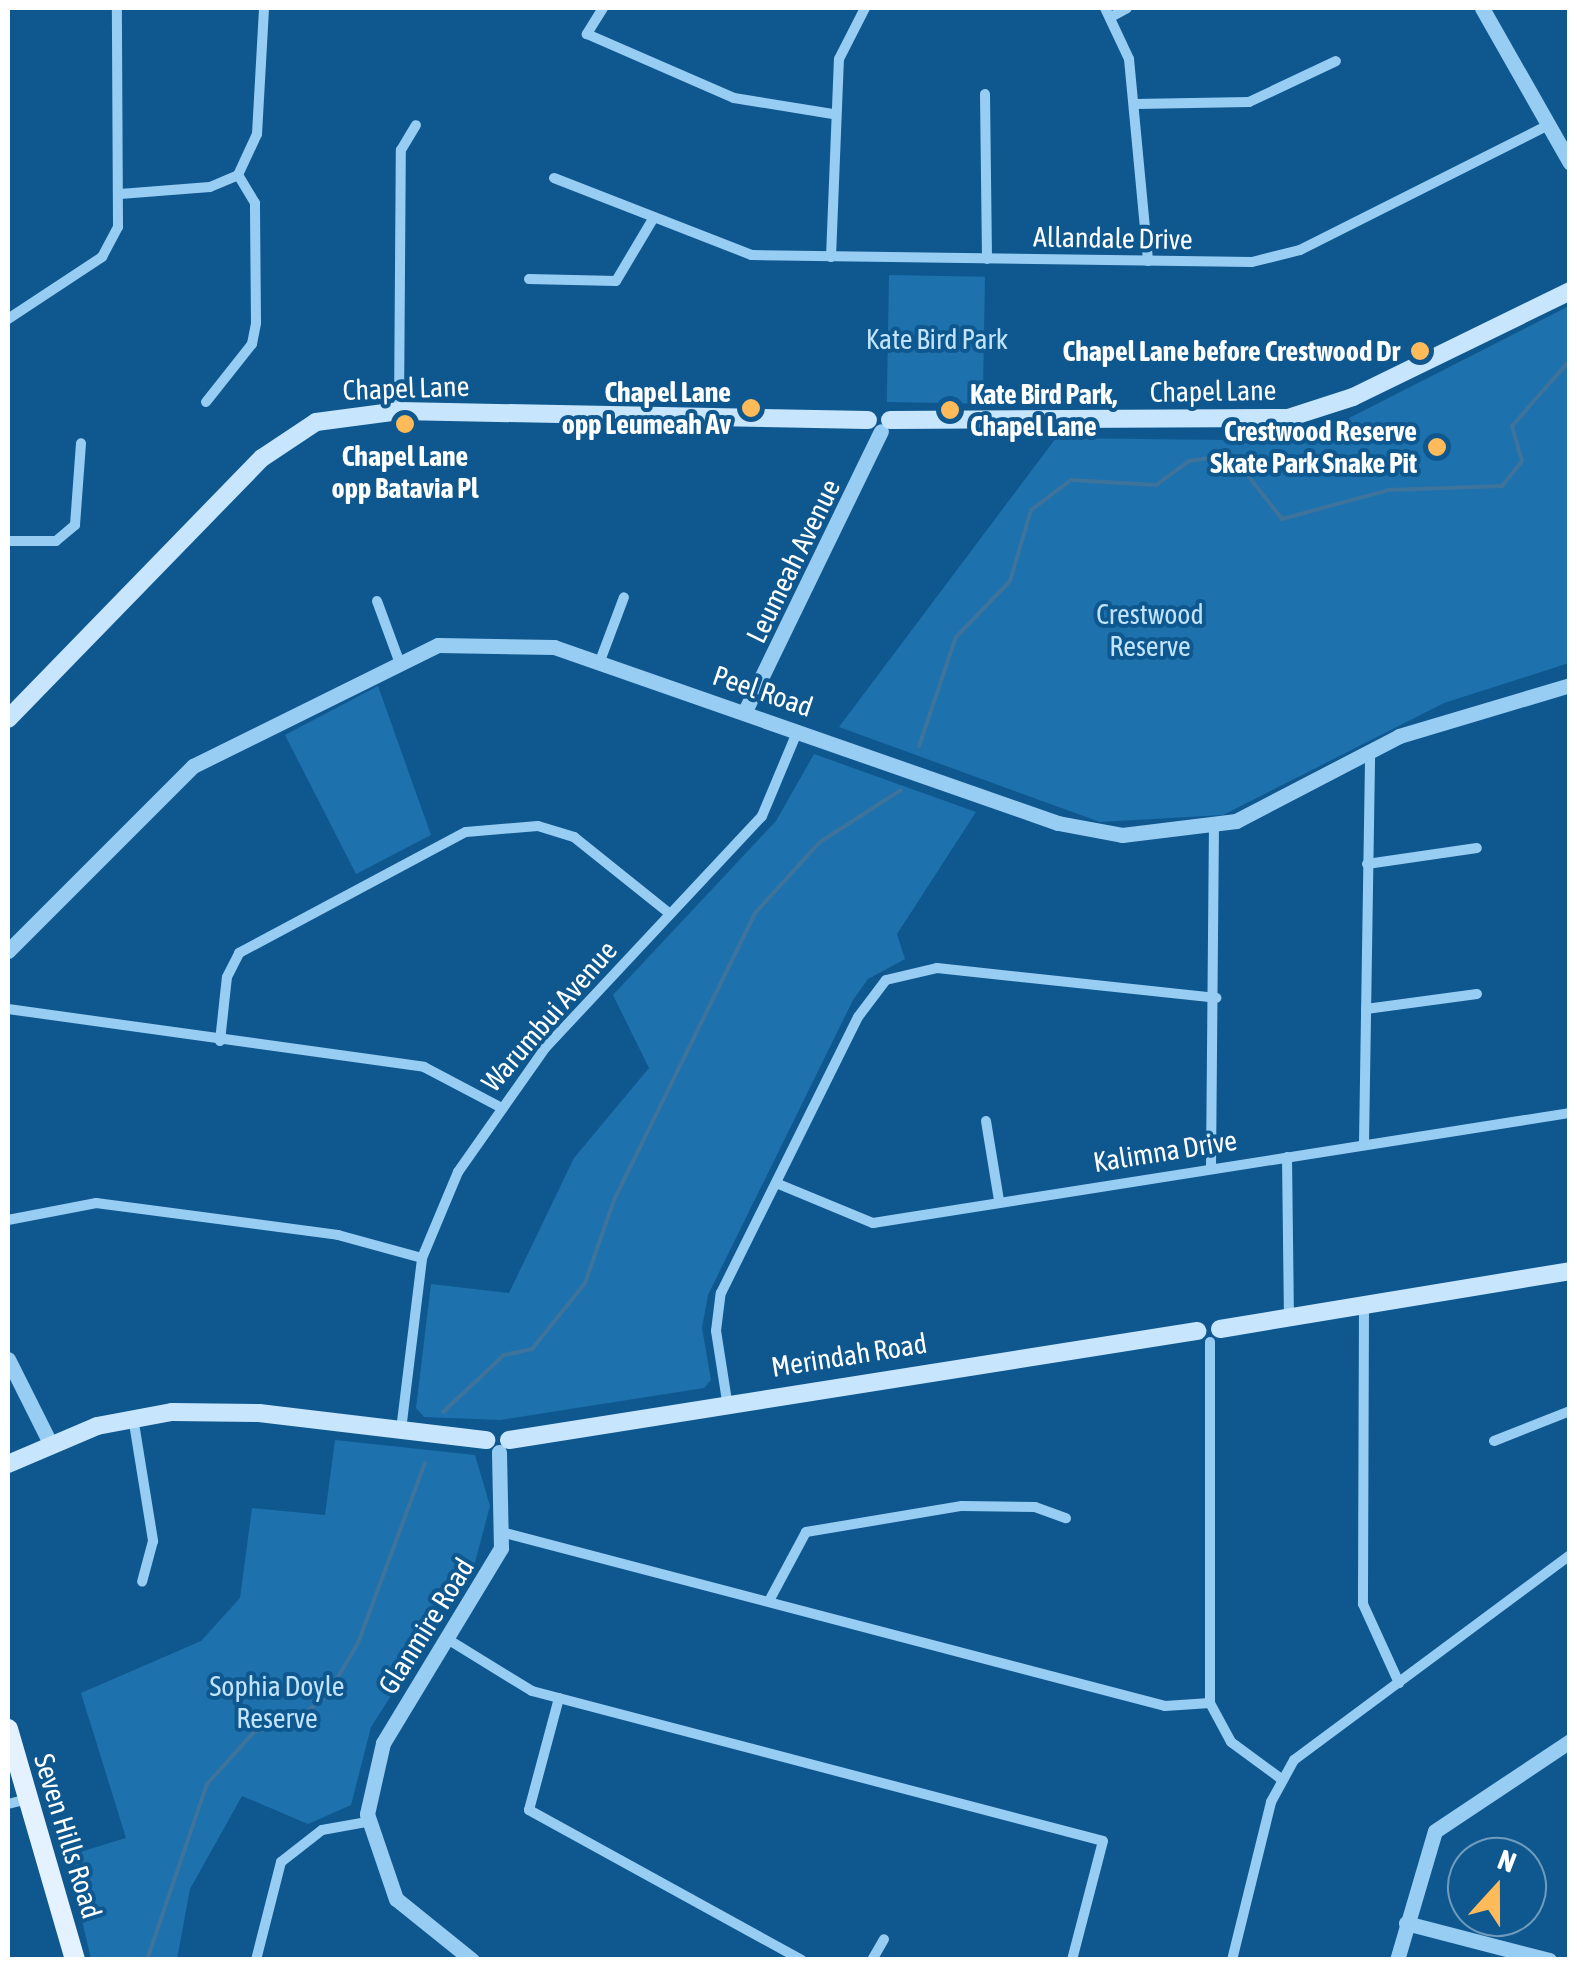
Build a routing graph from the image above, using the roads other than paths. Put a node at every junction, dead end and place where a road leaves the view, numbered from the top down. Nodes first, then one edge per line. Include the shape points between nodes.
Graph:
1 (117, 8) edge
2 (603, 8) edge
3 (866, 8) edge
4 (1128, 8) edge
5 (1482, 8) edge
6 (260, 9) edge
7 (1108, 12) edge
8 (1336, 62) dead end
9 (985, 94) dead end
10 (1135, 104) junction
11 (833, 114) junction
12 (416, 125) dead end
13 (1548, 125) junction
14 (1570, 163) edge
15 (238, 176) junction
16 (554, 178) dead end
17 (120, 194) junction
18 (654, 220) junction
19 (832, 257) junction
20 (987, 260) junction
21 (1148, 261) junction
22 (529, 279) dead end
23 (1570, 291) edge
24 (8, 319) edge
25 (206, 402) dead end
26 (398, 411) junction
27 (880, 424) junction
28 (81, 443) dead end
29 (8, 541) edge
30 (624, 597) dead end
31 (377, 601) dead end
32 (398, 658) junction
33 (600, 661) junction
34 (1570, 685) edge
35 (745, 711) junction
36 (8, 719) edge
37 (798, 729) junction
38 (1370, 752) junction
39 (1214, 828) junction
40 (1477, 848) dead end
41 (1368, 864) junction
42 (670, 914) junction
43 (8, 951) edge
44 (1477, 994) dead end
45 (1216, 998) junction
46 (8, 1009) edge
47 (1366, 1010) junction
48 (220, 1041) junction
49 (498, 1106) junction
50 (1570, 1113) edge
51 (986, 1121) dead end
52 (1364, 1143) junction
53 (1288, 1156) junction
54 (1211, 1166) junction
55 (776, 1183) junction
56 (999, 1200) junction
57 (8, 1220) edge
58 (422, 1258) junction
59 (1570, 1271) edge
60 (1364, 1303) junction
61 (1289, 1313) junction
62 (1209, 1334) junction
63 (8, 1359) edge
64 (728, 1401) junction
65 (1570, 1411) edge
66 (133, 1418) junction
67 (401, 1430) junction
68 (1494, 1441) dead end
69 (50, 1443) junction
70 (498, 1444) junction
71 (8, 1464) edge
72 (1066, 1518) dead end
73 (505, 1533) junction
74 (1570, 1555) edge
75 (142, 1582) dead end
76 (770, 1601) junction
77 (449, 1640) junction
78 (1399, 1682) junction
79 (560, 1698) junction
80 (1210, 1703) junction
81 (8, 1729) edge
82 (1570, 1741) edge
83 (1280, 1778) junction
84 (29, 1798) junction
85 (8, 1804) edge
86 (367, 1822) junction
87 (1406, 1924) junction
88 (884, 1939) dead end
89 (76, 1960) edge
90 (256, 1960) edge
91 (472, 1960) edge
92 (802, 1960) edge
93 (872, 1960) edge
94 (1072, 1960) edge
95 (1232, 1960) edge
96 (1397, 1960) edge
97 (1549, 1960) edge

1 - 17 street
2 - 11 street via 587,34 734,98
3 - 11 street via 838,59
4 - 7 street
5 - 13 street
6 - 15 street via 257,134
7 - 10 street
8 - 10 street via 1249,102
9 - 20 street
10 - 21 street
11 - 19 street
12 - 26 street via 402,150
13 - 14 street
13 - 21 street, Allandale Drive via 1300,250 1252,262
15 - 17 street
15 - 25 street via 255,203 256,323 252,344
16 - 18 street, Allandale Drive
17 - 24 street via 118,228 102,257
18 - 19 street, Allandale Drive via 752,256
18 - 22 street via 616,281
19 - 20 street, Allandale Drive
20 - 21 street, Allandale Drive
23 - 27 main road, Chapel Lane via 1353,397 1288,418
26 - 27 main road, Chapel Lane
26 - 36 main road, Chapel Lane via 336,416 274,448
27 - 35 street, Leumeah Avenue
28 - 29 street via 75,526 56,541
30 - 33 street
31 - 32 street
32 - 33 street, Peel Road via 494,640
32 - 43 street, Peel Road via 193,766
33 - 35 street, Peel Road
34 - 38 street, Peel Road via 1485,704
35 - 37 street, Peel Road
37 - 39 street, Peel Road via 1074,826 1122,835
37 - 42 street, Warumbui Avenue via 769,806
38 - 39 street, Peel Road
38 - 41 street
39 - 45 street
40 - 41 street
41 - 47 street
42 - 48 street via 574,837 538,826 466,832 239,952 226,978
42 - 49 street, Warumbui Avenue
44 - 47 street
45 - 54 street
45 - 55 street via 936,968 901,972 858,1017
46 - 48 street
47 - 52 street
48 - 49 street via 424,1066
49 - 58 street, Warumbui Avenue
50 - 52 street, Kalimna Drive
51 - 56 street
52 - 53 street, Kalimna Drive
53 - 54 street, Kalimna Drive
53 - 61 street
54 - 56 street, Kalimna Drive
55 - 56 street, Kalimna Drive via 872,1223
55 - 64 street via 715,1312
57 - 58 street via 96,1203 338,1235
58 - 67 street, Warumbui Avenue
59 - 60 main road, Merindah Road
60 - 61 main road, Merindah Road
60 - 78 street via 1362,1604
61 - 62 main road, Merindah Road
62 - 64 main road, Merindah Road
62 - 80 street
63 - 69 street
64 - 70 main road, Merindah Road
65 - 68 street
66 - 67 main road, Merindah Road via 238,1411
66 - 69 main road, Merindah Road
66 - 75 street via 153,1541
67 - 70 main road, Merindah Road
69 - 71 main road, Merindah Road
70 - 73 street
72 - 76 street via 1035,1507 962,1506 806,1532
73 - 76 street
73 - 77 street, Glanmire Road
74 - 78 street
76 - 80 street via 1165,1706
77 - 79 street via 511,1682
77 - 86 street, Glanmire Road via 383,1743
78 - 83 street via 1314,1740
79 - 92 street via 529,1810
79 - 94 street via 1102,1841
80 - 83 street via 1231,1742
81 - 84 main road, Seven Hills Road
82 - 87 street via 1440,1825
83 - 95 street
84 - 85 street
84 - 89 main road, Seven Hills Road
86 - 90 street via 322,1830 281,1862
86 - 91 street via 396,1900
87 - 96 street
87 - 97 street
88 - 93 street

